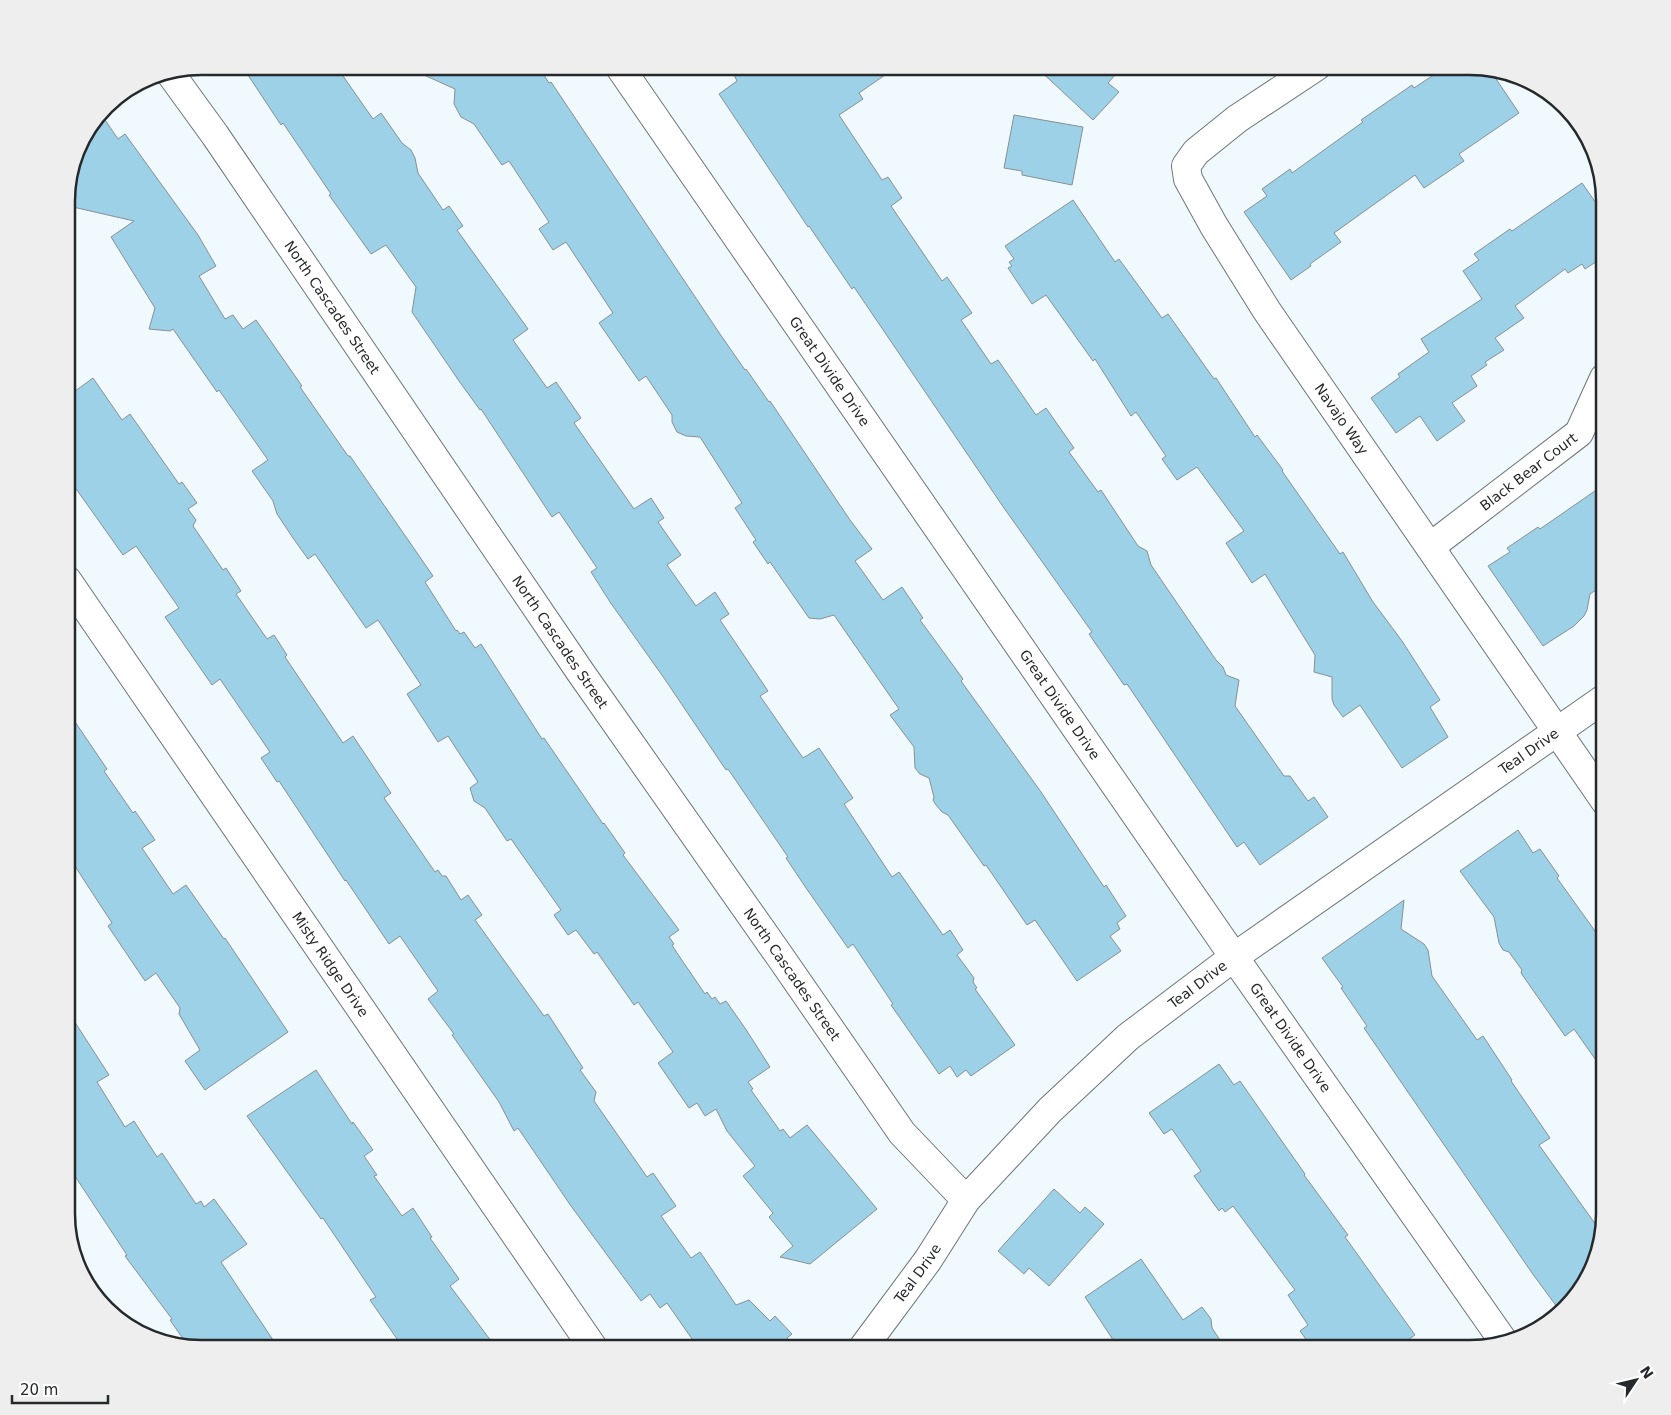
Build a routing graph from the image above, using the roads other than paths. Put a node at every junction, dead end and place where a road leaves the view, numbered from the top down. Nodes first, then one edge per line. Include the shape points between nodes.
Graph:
1 (625, 75) edge
2 (1304, 75) edge
3 (174, 78) edge
4 (1596, 396) edge
5 (1430, 547) junction
6 (75, 593) edge
7 (1596, 704) edge
8 (1557, 731) junction
9 (1596, 787) edge
10 (1234, 957) junction
11 (966, 1200) junction
12 (1500, 1336) edge
13 (588, 1340) edge
14 (869, 1340) edge

1 - 10 street, Great Divide Drive
2 - 5 street, Navajo Way via 1196,152 1186,166 1188,179 1268,311
3 - 11 street, North Cascades Street via 581,673 902,1133
4 - 5 street, Black Bear Court via 1579,433
5 - 8 street, Navajo Way
6 - 13 street, Misty Ridge Drive
7 - 8 street, Teal Drive
8 - 9 street, Navajo Way
8 - 10 street, Teal Drive
10 - 11 street, Teal Drive via 1128,1037 1050,1110
10 - 12 street, Great Divide Drive
11 - 14 street, Teal Drive via 928,1260

